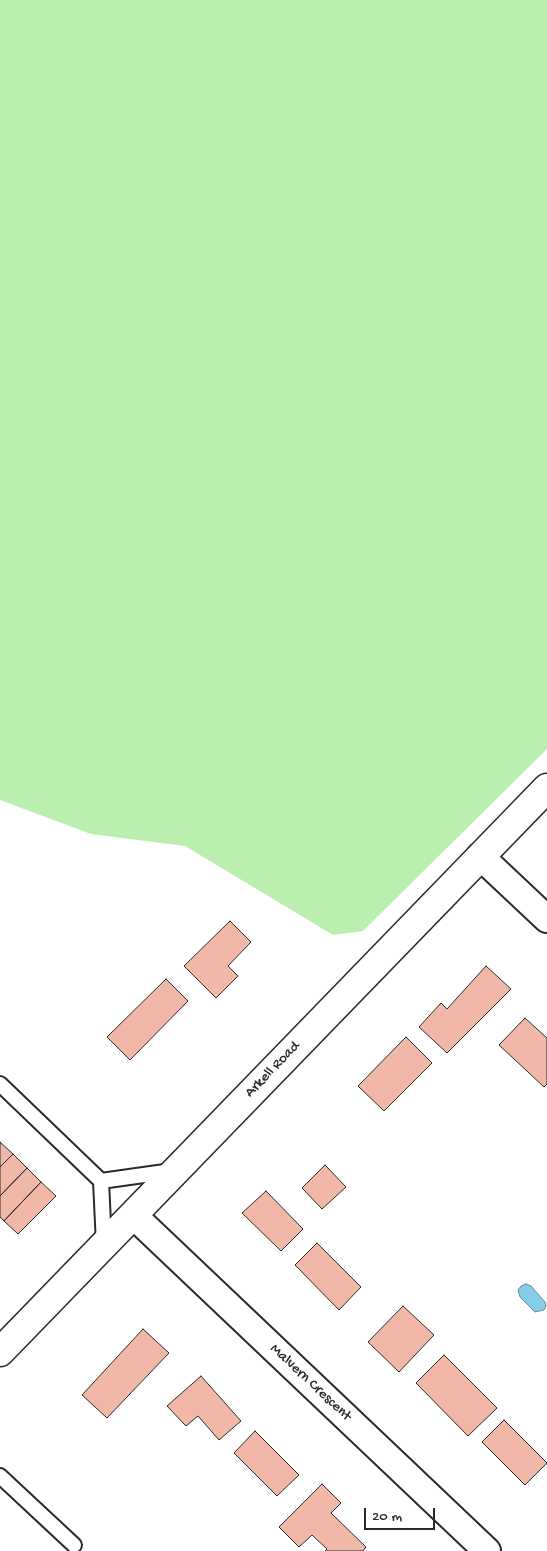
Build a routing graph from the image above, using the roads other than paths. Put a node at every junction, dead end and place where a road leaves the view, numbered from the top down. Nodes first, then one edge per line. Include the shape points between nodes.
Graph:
1 (547, 788) edge
2 (480, 856) junction
3 (547, 919) edge
4 (0, 1084) edge
5 (176, 1170) junction
6 (101, 1181) junction
7 (133, 1215) junction
8 (104, 1245) junction
9 (0, 1352) edge
10 (0, 1476) edge
11 (73, 1549) edge
12 (487, 1551) edge

1 - 2 main road, Arkell Road
2 - 3 street
2 - 5 main road, Arkell Road
4 - 6 lane
5 - 6 lane
5 - 7 main road, Arkell Road
6 - 8 lane
7 - 8 main road, Arkell Road
7 - 12 street, Malvern Crescent
8 - 9 main road, Arkell Road
10 - 11 lane

